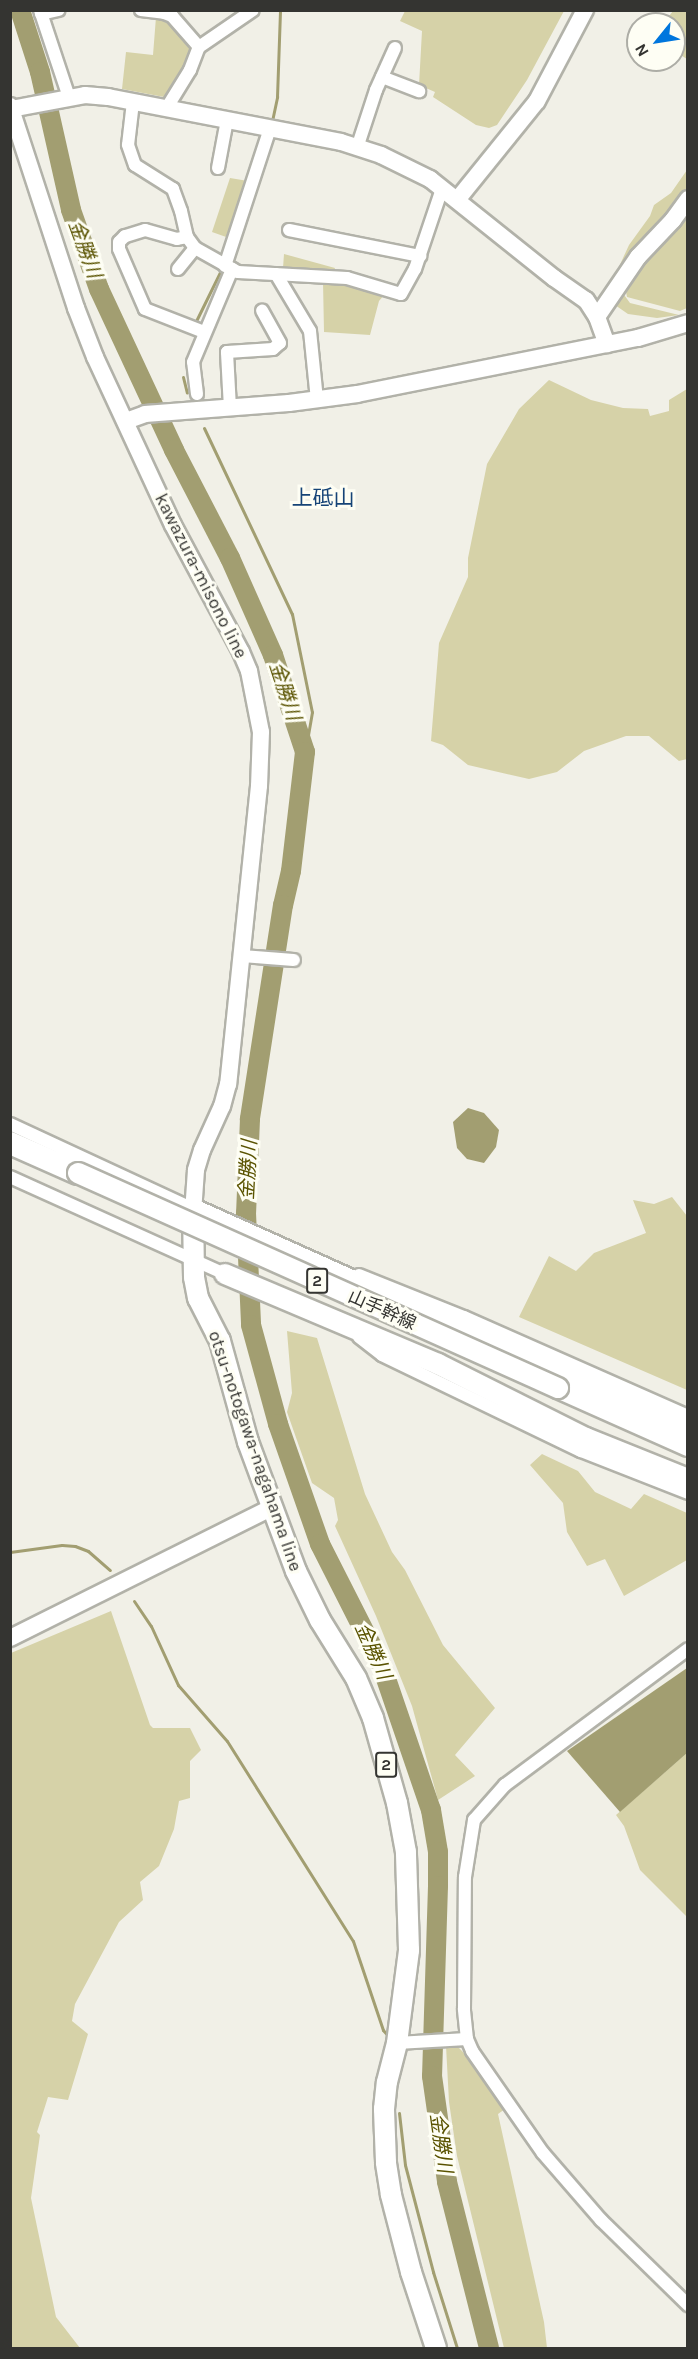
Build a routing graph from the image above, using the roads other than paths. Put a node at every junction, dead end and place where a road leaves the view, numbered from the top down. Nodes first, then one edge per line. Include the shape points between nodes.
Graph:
1 (59, 10) edge
2 (141, 10) edge
3 (253, 10) edge
4 (585, 10) edge
5 (41, 12) edge
6 (164, 12) edge
7 (199, 47) junction
8 (395, 48) dead end
9 (382, 77) junction
10 (419, 91) dead end
11 (67, 98) junction
12 (133, 102) junction
13 (11, 107) edge
14 (166, 109) junction
15 (227, 120) junction
16 (270, 128) junction
17 (357, 148) junction
18 (218, 168) dead end
19 (442, 189) junction
20 (687, 199) edge
21 (458, 200) junction
22 (289, 230) dead end
23 (187, 237) junction
24 (195, 248) junction
25 (420, 256) junction
26 (228, 267) junction
27 (178, 268) dead end
28 (276, 274) junction
29 (262, 311) dead end
30 (597, 317) junction
31 (687, 323) edge
32 (204, 332) junction
33 (607, 344) junction
34 (197, 394) dead end
35 (316, 400) junction
36 (231, 408) junction
37 (130, 420) junction
38 (242, 956) junction
39 (294, 960) dead end
40 (10, 1124) edge
41 (10, 1143) edge
42 (78, 1173) joint
43 (10, 1177) edge
44 (193, 1209) junction
45 (194, 1262) junction
46 (318, 1263) junction
47 (225, 1274) joint
48 (343, 1324) junction
49 (687, 1416) edge
50 (687, 1431) edge
51 (687, 1446) edge
52 (687, 1479) edge
53 (687, 1493) edge
54 (273, 1508) junction
55 (10, 1638) edge
56 (687, 1649) edge
57 (461, 2039) junction
58 (401, 2043) junction
59 (687, 2305) edge
60 (436, 2349) edge

1 - 5 street
2 - 6 street
3 - 7 street
4 - 21 street via 537,101
5 - 11 street
6 - 7 street
7 - 14 street
8 - 9 street
9 - 10 street
9 - 17 street
11 - 12 street via 85,95
11 - 13 street
12 - 14 street
12 - 23 street via 128,146 135,165 173,189
13 - 37 street, kawazura-misono line via 76,308 95,357
14 - 15 street
15 - 16 street
15 - 18 street
16 - 17 street
16 - 26 street
17 - 19 street via 430,179
19 - 21 street
19 - 25 street
20 - 30 street via 638,257
21 - 30 street via 586,300
22 - 25 street
23 - 24 street
23 - 32 street via 177,239 145,230 125,236 119,249 145,309
24 - 26 street
24 - 27 street
25 - 28 street via 401,294 347,278
26 - 28 street
26 - 32 street
28 - 35 street via 310,331
29 - 36 street via 280,343 273,349 227,352
30 - 33 street
31 - 33 street
32 - 34 street via 193,362
33 - 35 street
35 - 36 street
36 - 37 street
37 - 38 street, kawazura-misono line via 173,525 249,671 261,732 261,761
38 - 39 street
38 - 44 street, kawazura-misono line via 228,1084 196,1170
40 - 44 street
41 - 42 highway
42 - 51 main road, 山手幹線 / 2, bridge
43 - 45 street
44 - 45 main road, otsu-notogawa-nagahama line / 2
44 - 46 main road
45 - 47 street
45 - 54 main road, otsu-notogawa-nagahama line / 2 via 198,1298 220,1341 235,1400
46 - 49 street via 391,1286
46 - 50 main road
47 - 48 main road
48 - 52 main road via 438,1364 603,1446
48 - 53 street via 382,1355 581,1451
54 - 55 street
54 - 58 main road, otsu-notogawa-nagahama line / 2 via 306,1592 356,1678 397,1803 406,1852 409,1929
56 - 57 street via 505,1785 474,1821 465,1877
57 - 58 street
57 - 59 street via 543,2153 601,2220
58 - 60 main road, otsu-notogawa-nagahama line / 2 via 387,2082 386,2162 411,2272

